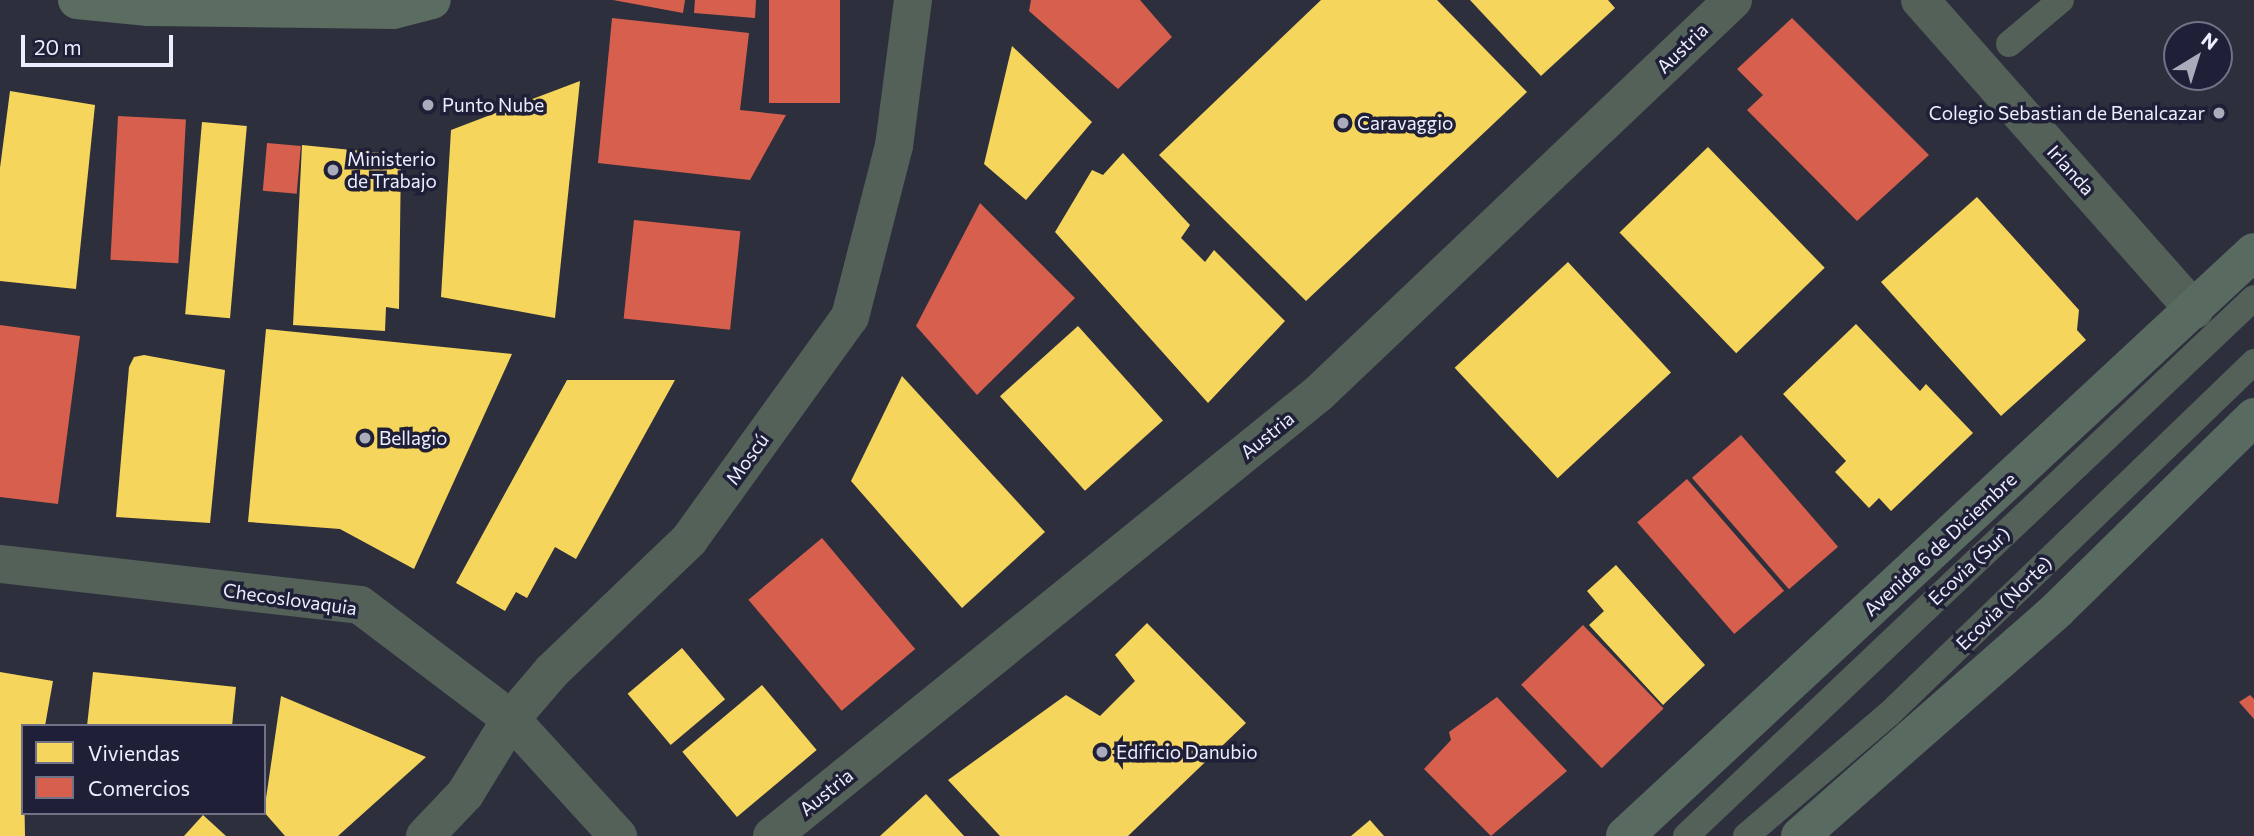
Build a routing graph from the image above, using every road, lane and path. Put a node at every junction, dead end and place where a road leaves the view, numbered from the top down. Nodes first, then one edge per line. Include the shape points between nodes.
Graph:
1 (77, 0) edge
2 (432, 0) edge
3 (913, 0) edge
4 (1733, 0) edge
5 (1920, 0) edge
6 (2061, 0) edge
7 (2009, 44) dead end
8 (2254, 252) edge
9 (2254, 298) edge
10 (2194, 310) junction
11 (2254, 362) edge
12 (2254, 417) edge
13 (0, 564) edge
14 (511, 719) junction
15 (425, 836) edge
16 (618, 836) edge
17 (772, 836) edge
18 (1625, 836) edge
19 (1686, 836) edge
20 (1746, 836) edge
21 (1800, 836) edge

1 - 2 street via 149,8 379,10
3 - 14 street, Moscú via 894,146 850,317 689,540 552,671
4 - 17 street, Austria via 1319,393
5 - 10 street, Irlanda
6 - 7 lane
8 - 10 main road, Avenida 6 de Diciembre
9 - 19 lane, Ecovia (Sur)
10 - 18 main road, Avenida 6 de Diciembre
11 - 20 lane, Ecovia (Norte) via 1889,714
12 - 21 main road via 2057,610
13 - 14 street, Checoslovaquia via 360,605
14 - 15 street, Moscú via 465,794
14 - 16 street, Checoslovaquia

